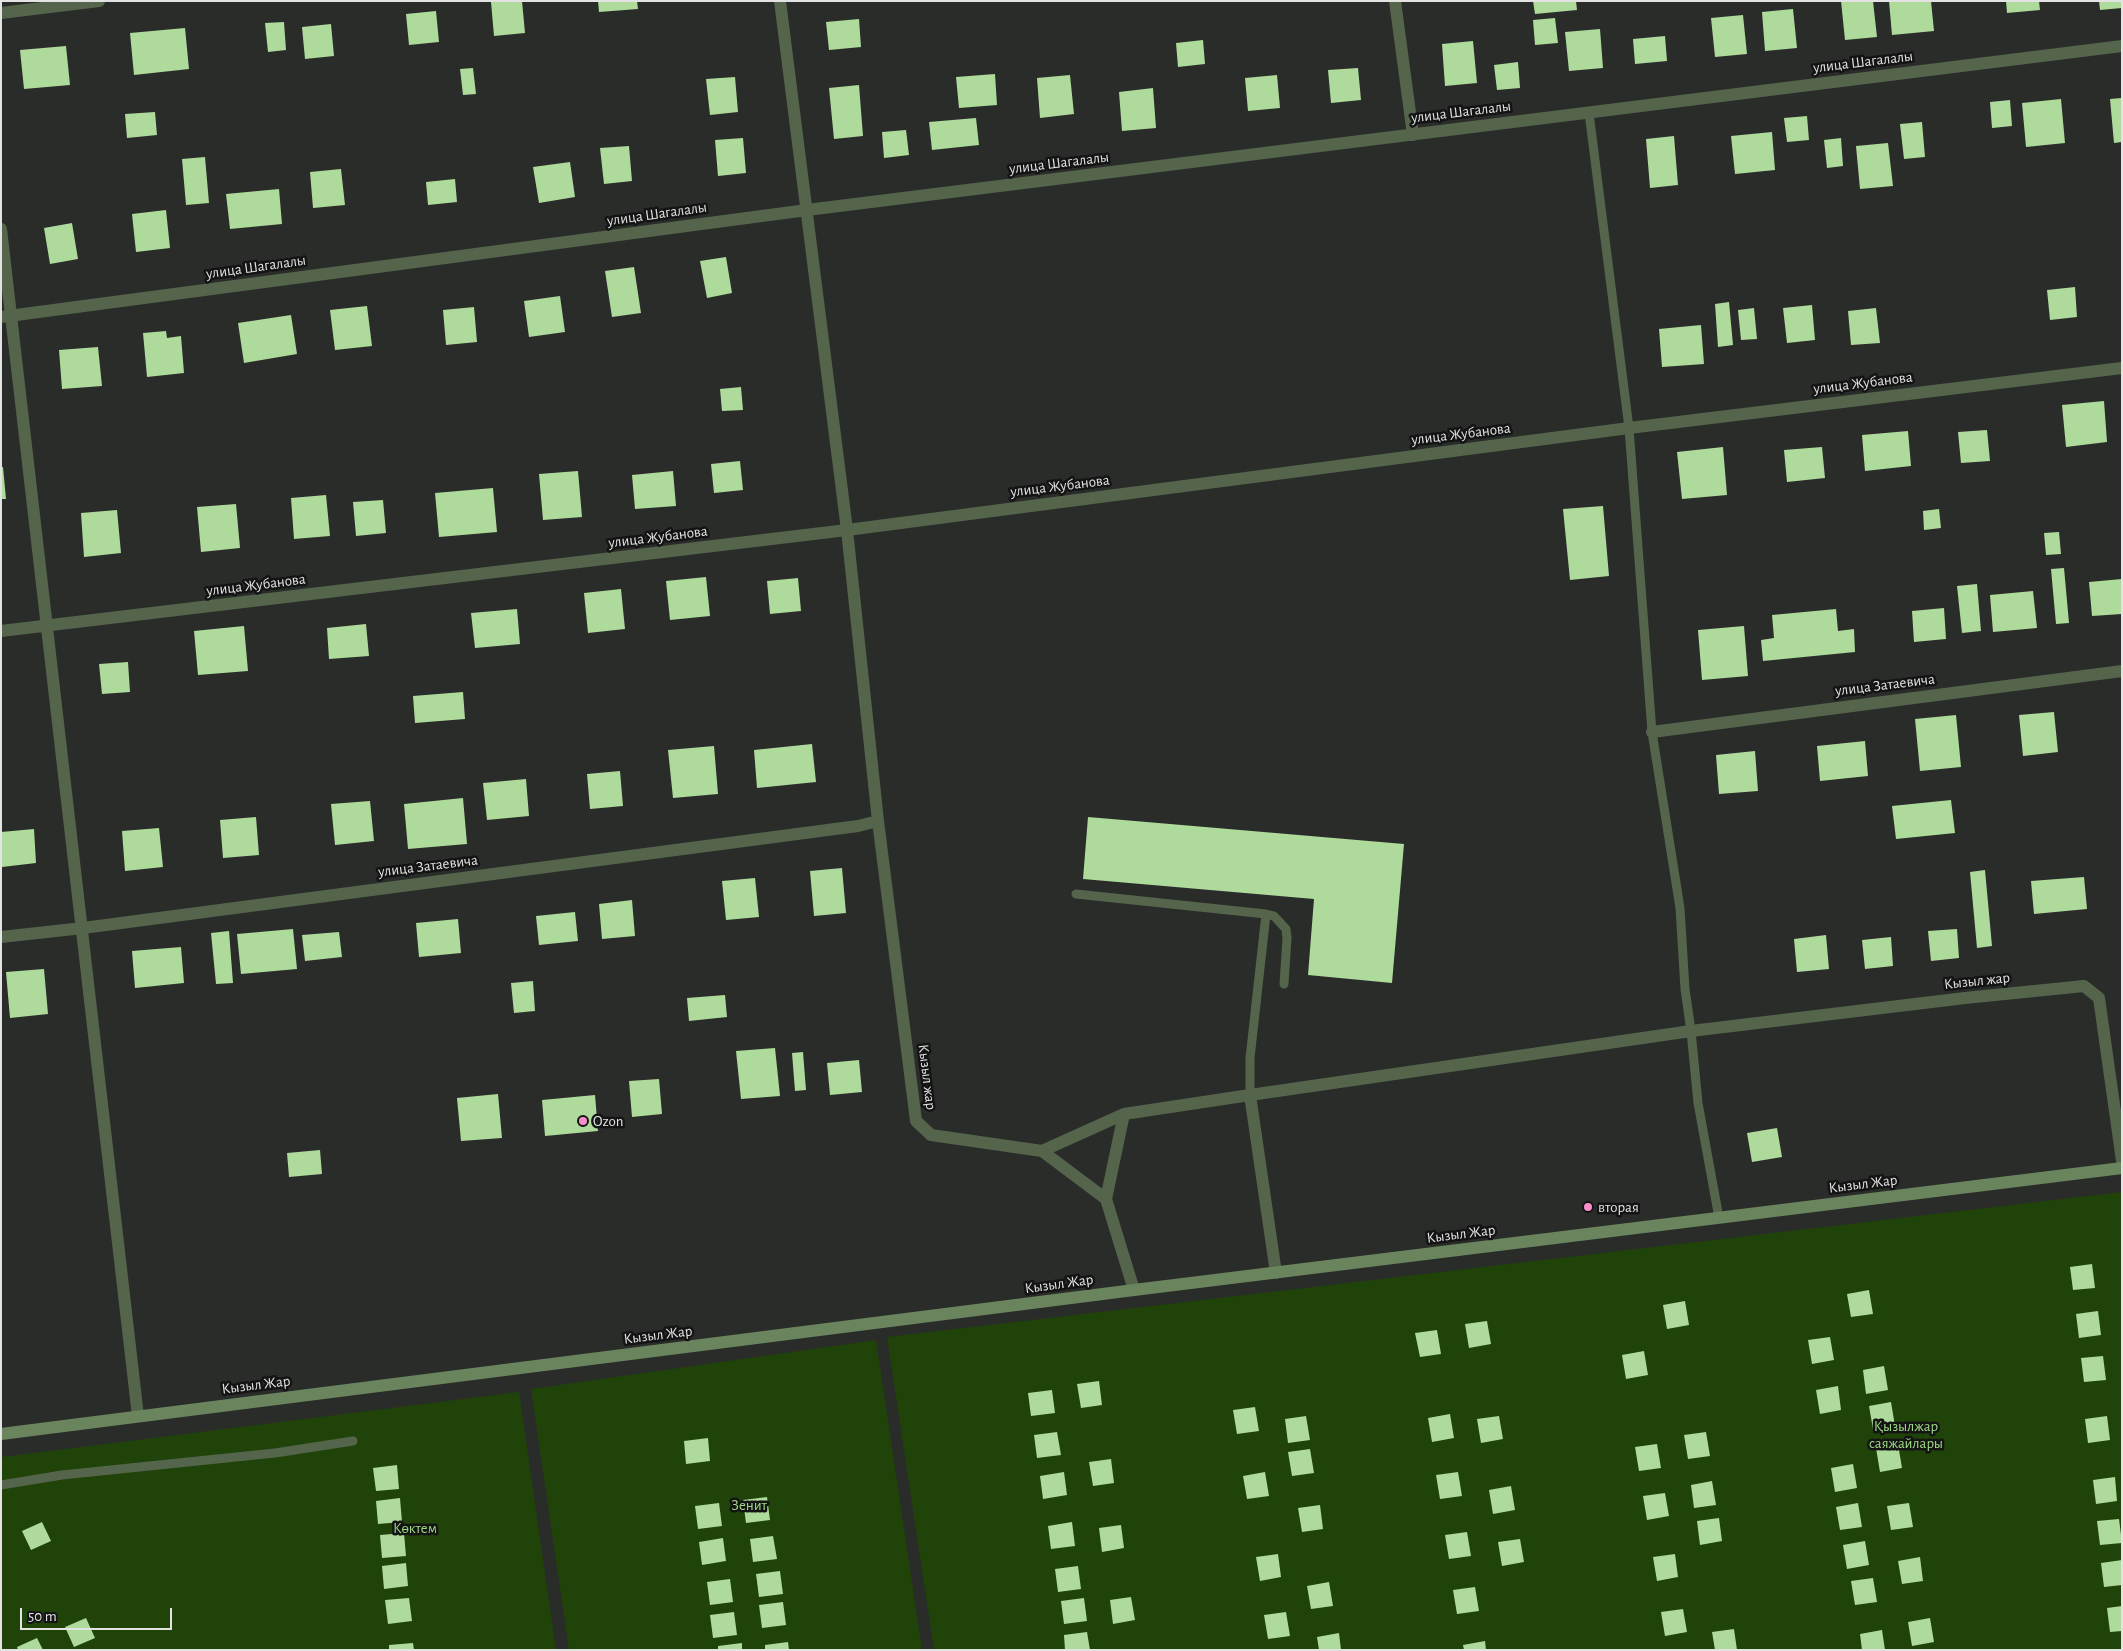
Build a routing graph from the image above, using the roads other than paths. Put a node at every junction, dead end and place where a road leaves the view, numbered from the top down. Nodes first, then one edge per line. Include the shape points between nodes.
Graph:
1 (99, 1) edge
2 (780, 1) edge
3 (1395, 1) edge
4 (1, 13) edge
5 (2122, 46) edge
6 (1589, 112) junction
7 (1413, 135) junction
8 (807, 210) junction
9 (1, 229) edge
10 (7, 316) edge
11 (2122, 368) edge
12 (1628, 428) junction
13 (847, 530) junction
14 (48, 626) junction
15 (1, 632) edge
16 (2122, 671) edge
17 (1652, 732) junction
18 (878, 821) junction
19 (1076, 894) dead end
20 (1266, 914) junction
21 (83, 928) junction
22 (1, 937) edge
23 (1284, 984) dead end
24 (1691, 1031) junction
25 (1250, 1095) junction
26 (1124, 1114) junction
27 (1042, 1151) junction
28 (2122, 1160) edge
29 (2122, 1168) edge
30 (1106, 1199) junction
31 (1719, 1218) junction
32 (1276, 1273) junction
33 (1134, 1290) junction
34 (138, 1416) junction
35 (1, 1434) edge
36 (353, 1441) dead end
37 (1, 1485) edge

1 - 4 street
2 - 8 street, Кызыл жар
3 - 7 street
5 - 6 street, улица Шагалалы
6 - 7 street, улица Шагалалы
6 - 12 lane
7 - 8 street, улица Шагалалы
8 - 10 street, улица Шагалалы
8 - 13 street, Кызыл жар
9 - 10 street
10 - 14 street
11 - 12 street, улица Жубанова
12 - 13 street, улица Жубанова
12 - 17 lane
13 - 14 street, улица Жубанова
13 - 18 street, Кызыл жар
14 - 15 street, улица Жубанова
14 - 21 street
16 - 17 street, улица Затаевича
17 - 24 lane via 1680,908
18 - 21 street, улица Затаевича
18 - 27 street, Кызыл жар via 916,1121 932,1135
19 - 20 lane
20 - 23 lane via 1274,916 1286,928
20 - 25 lane via 1250,1058
21 - 22 street, улица Затаевича
21 - 34 street
24 - 25 street, Кызыл жар
24 - 28 street, Кызыл жар via 2084,986 2099,998
24 - 31 lane via 1698,1103
25 - 26 street, Кызыл жар
25 - 32 street
26 - 27 street, Кызыл жар
26 - 30 street
27 - 30 street, Кызыл жар
29 - 31 main road, Кызыл Жар
30 - 33 street
31 - 32 main road, Кызыл Жар
32 - 33 main road, Кызыл Жар
33 - 34 main road, Кызыл Жар
34 - 35 main road, Кызыл Жар
36 - 37 lane

